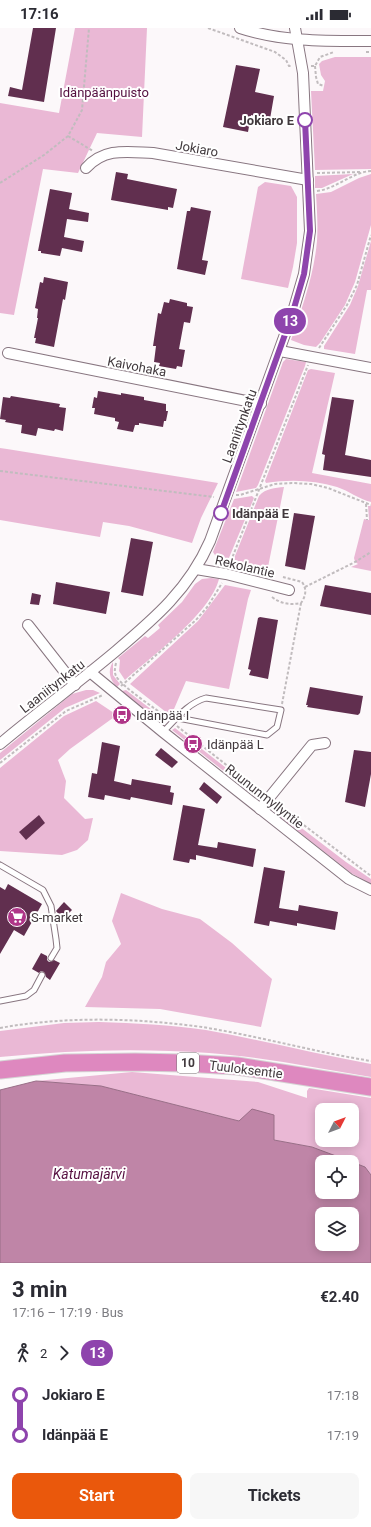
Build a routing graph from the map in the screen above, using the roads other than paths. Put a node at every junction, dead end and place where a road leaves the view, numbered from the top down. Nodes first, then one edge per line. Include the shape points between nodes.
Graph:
1 (240, 28) edge
2 (295, 28) edge
3 (297, 39) junction
4 (371, 41) edge
5 (86, 168) dead end
6 (308, 176) junction
7 (280, 351) junction
8 (8, 353) dead end
9 (371, 368) edge
10 (261, 404) junction
11 (196, 569) junction
12 (288, 590) dead end
13 (28, 625) dead end
14 (90, 672) junction
15 (74, 685) junction
16 (178, 718) junction
17 (163, 732) junction
18 (324, 743) dead end
19 (0, 744) edge
20 (260, 809) junction
21 (0, 865) edge
22 (371, 890) edge
23 (51, 958) dead end
24 (42, 975) dead end
25 (0, 1001) edge
26 (0, 1070) edge
27 (371, 1087) edge

1 - 3 street
2 - 3 street, Laaniitynkatu
3 - 4 street
3 - 6 street, Laaniitynkatu via 302,66
5 - 6 street, Jokiaro via 93,161 112,152 153,153 294,178
6 - 7 street, Laaniitynkatu via 310,231 304,274
7 - 9 street
7 - 10 street, Laaniitynkatu
8 - 10 street, Kaivohaka
10 - 11 street, Laaniitynkatu via 210,541
11 - 12 street, Rekolantie
11 - 14 street, Laaniitynkatu via 164,610
13 - 15 street
14 - 15 street, Laaniitynkatu
14 - 17 street, Ruununmyllyntie
15 - 19 street, Laaniitynkatu
16 - 16 lane via 195,701 206,698 281,710 277,727 267,735
16 - 17 lane
17 - 20 street, Ruununmyllyntie
18 - 20 street via 312,744
20 - 22 street, Ruununmyllyntie via 348,879
21 - 23 lane via 43,890 51,906 57,948
24 - 25 lane via 34,990 26,996
26 - 27 highway, Tuuloksentie / 10 via 65,1063 183,1063 237,1066

